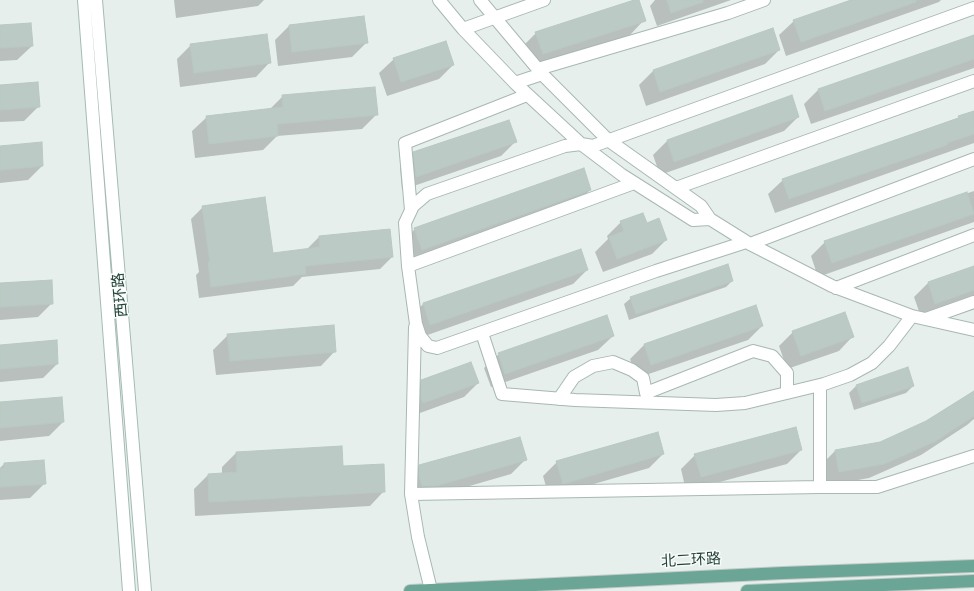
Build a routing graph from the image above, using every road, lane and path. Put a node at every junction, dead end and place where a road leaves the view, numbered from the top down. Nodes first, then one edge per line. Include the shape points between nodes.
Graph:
1 (84, 0) edge
2 (96, 0) edge
3 (439, 0) edge
4 (480, 0) edge
5 (544, 0) edge
6 (764, 0) edge
7 (974, 8) edge
8 (493, 17) junction
9 (463, 29) junction
10 (540, 72) junction
11 (974, 81) edge
12 (515, 83) junction
13 (527, 95) junction
14 (608, 140) junction
15 (580, 144) junction
16 (974, 159) edge
17 (634, 182) junction
18 (676, 188) junction
19 (411, 210) junction
20 (710, 219) junction
21 (974, 235) edge
22 (748, 243) junction
23 (408, 266) junction
24 (836, 288) junction
25 (974, 302) edge
26 (912, 316) junction
27 (926, 319) junction
28 (416, 324) junction
29 (974, 330) edge
30 (482, 333) junction
31 (820, 385) junction
32 (787, 393) junction
33 (559, 398) junction
34 (974, 456) edge
35 (820, 487) junction
36 (411, 494) junction
37 (974, 566) edge
38 (974, 581) edge
39 (430, 590) junction
40 (129, 591) edge
41 (145, 591) edge
42 (410, 591) edge
43 (747, 591) edge

1 - 40 street, 西环路
2 - 41 street, 西环路
3 - 9 street
4 - 8 street
5 - 8 street
6 - 10 street
7 - 14 street
8 - 9 street
8 - 10 street
9 - 12 street
10 - 12 street
10 - 14 street
11 - 18 street
12 - 13 street
13 - 15 street
13 - 19 street via 405,143
14 - 15 street via 593,146
14 - 18 street
15 - 17 street
15 - 19 street via 565,146 427,194
16 - 22 street
17 - 20 street via 693,220
17 - 23 street
18 - 20 street via 701,206
19 - 23 street via 405,223
20 - 22 street
21 - 24 street
22 - 24 street
22 - 30 street via 656,271
23 - 28 street
24 - 26 street
25 - 27 street
26 - 27 street
26 - 31 street via 872,363 850,375
27 - 29 street
28 - 30 street via 420,336 428,346 437,348
28 - 36 street
30 - 33 street via 502,394
31 - 32 street
31 - 35 street
32 - 33 street via 745,404 716,405
32 - 33 street via 787,373 772,356 753,351 646,393 643,378 632,370 613,362 593,366 574,377
34 - 35 street via 877,487
35 - 36 street
36 - 39 street
37 - 39 main road, 北二环路 via 783,572
38 - 43 main road
39 - 42 main road, 北二环路

